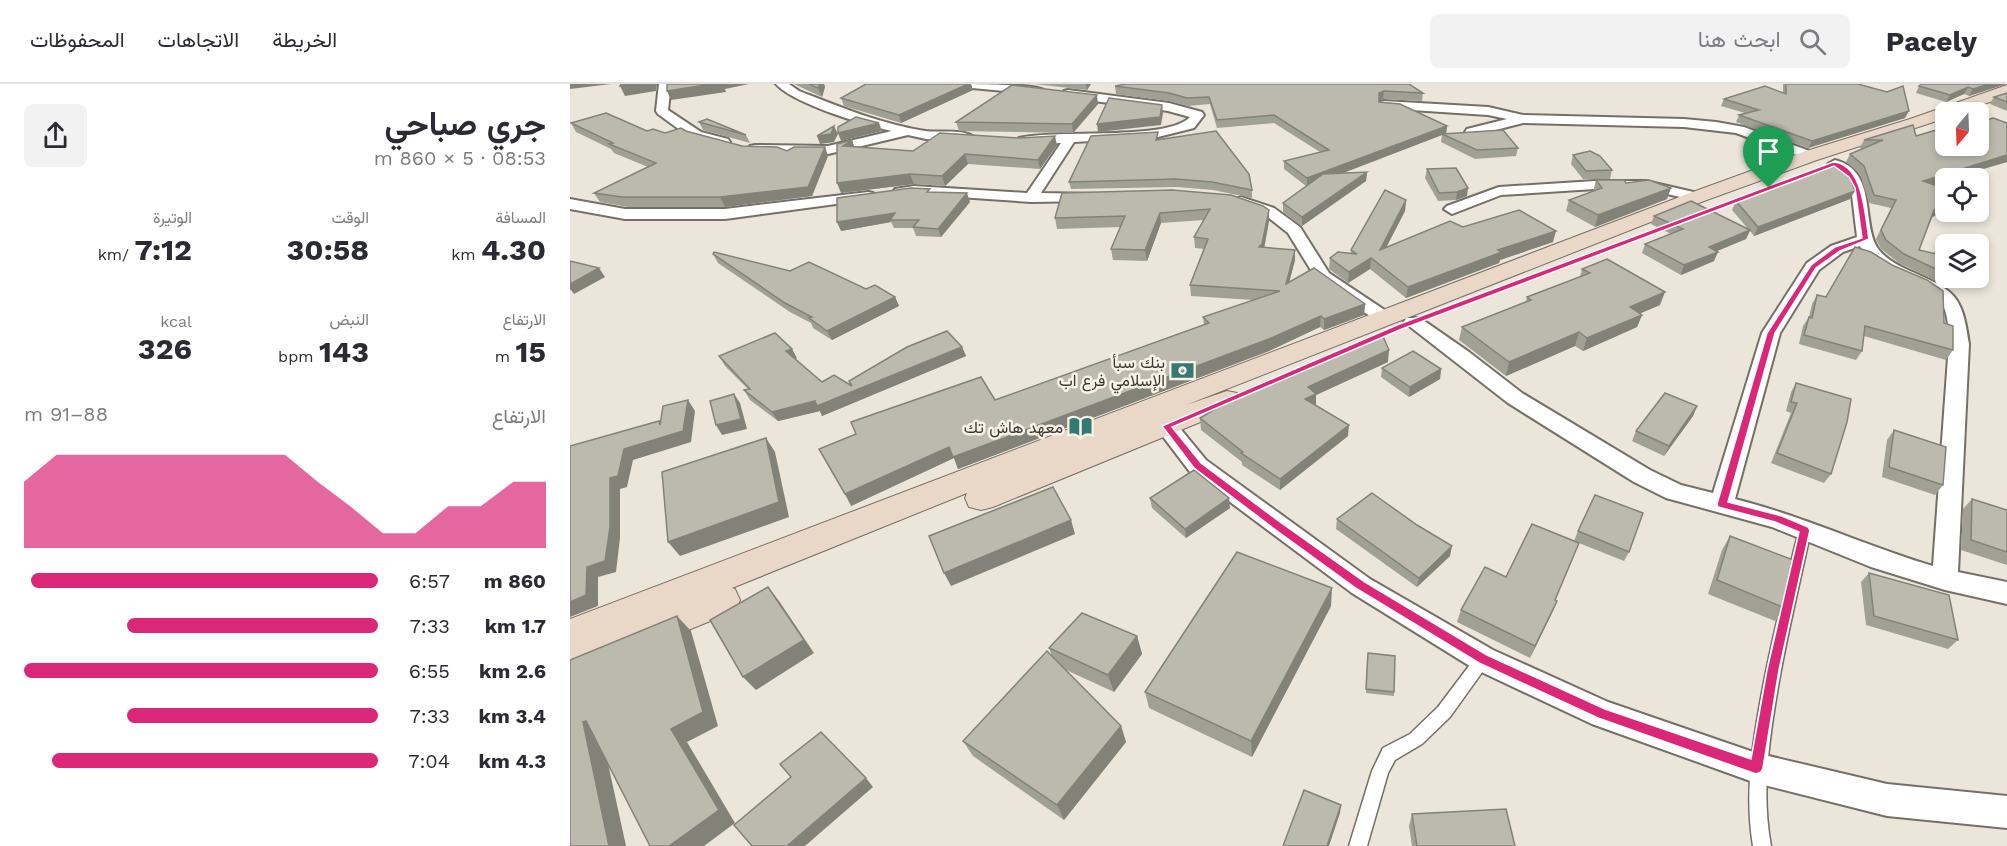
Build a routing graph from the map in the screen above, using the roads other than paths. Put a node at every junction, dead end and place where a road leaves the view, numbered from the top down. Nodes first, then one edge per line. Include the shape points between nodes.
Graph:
1 (665, 84) edge
2 (782, 84) edge
3 (961, 84) edge
4 (1117, 86) edge
5 (1030, 90) junction
6 (2007, 90) edge
7 (2007, 103) edge
8 (1384, 105) edge
9 (1989, 108) edge
10 (1523, 119) junction
11 (1935, 127) edge
12 (911, 131) junction
13 (1472, 132) edge
14 (982, 139) edge
15 (1069, 140) junction
16 (1011, 141) edge
17 (1823, 160) junction
18 (1103, 196) edge
19 (1697, 197) junction
20 (1032, 198) junction
21 (1224, 198) edge
22 (570, 204) edge
23 (1452, 209) dead end
24 (1866, 239) junction
25 (1383, 317) junction
26 (1413, 322) junction
27 (1166, 426) junction
28 (1722, 504) junction
29 (1804, 530) junction
30 (1945, 580) junction
31 (2007, 593) edge
32 (570, 636) edge
33 (1483, 659) junction
34 (570, 661) edge
35 (1756, 768) junction
36 (2007, 812) edge
37 (1358, 846) edge
38 (1761, 846) edge

1 - 12 street via 662,111 696,135 747,149 828,150
2 - 12 street via 795,94 876,124
3 - 5 street
4 - 5 street
5 - 15 street via 1168,107 1198,115 1189,125 1158,133
6 - 17 street
7 - 9 street
8 - 10 street via 1488,111
10 - 13 street
10 - 17 street via 1716,126 1739,130
11 - 17 street
12 - 14 street
15 - 16 street
15 - 20 street
17 - 19 street
17 - 24 street via 1851,176 1858,188
17 - 26 street
18 - 20 street
19 - 23 street via 1646,185 1617,184 1499,191
19 - 25 street
20 - 22 street via 914,190 725,214 626,214
21 - 25 street via 1269,211 1294,230 1323,276
24 - 28 street via 1837,249 1813,267 1771,333
24 - 30 street via 1871,251 1886,265 1948,299 1954,313 1959,344
25 - 32 street
26 - 27 street
26 - 28 street via 1515,398 1642,476 1674,492
27 - 33 street via 1198,466 1276,525 1361,585
27 - 34 street
28 - 29 street
29 - 30 street
29 - 35 lane
30 - 31 street
33 - 35 street via 1602,714
33 - 37 lane via 1444,712 1416,740 1389,754 1377,780
35 - 36 street via 1887,800
35 - 38 lane

